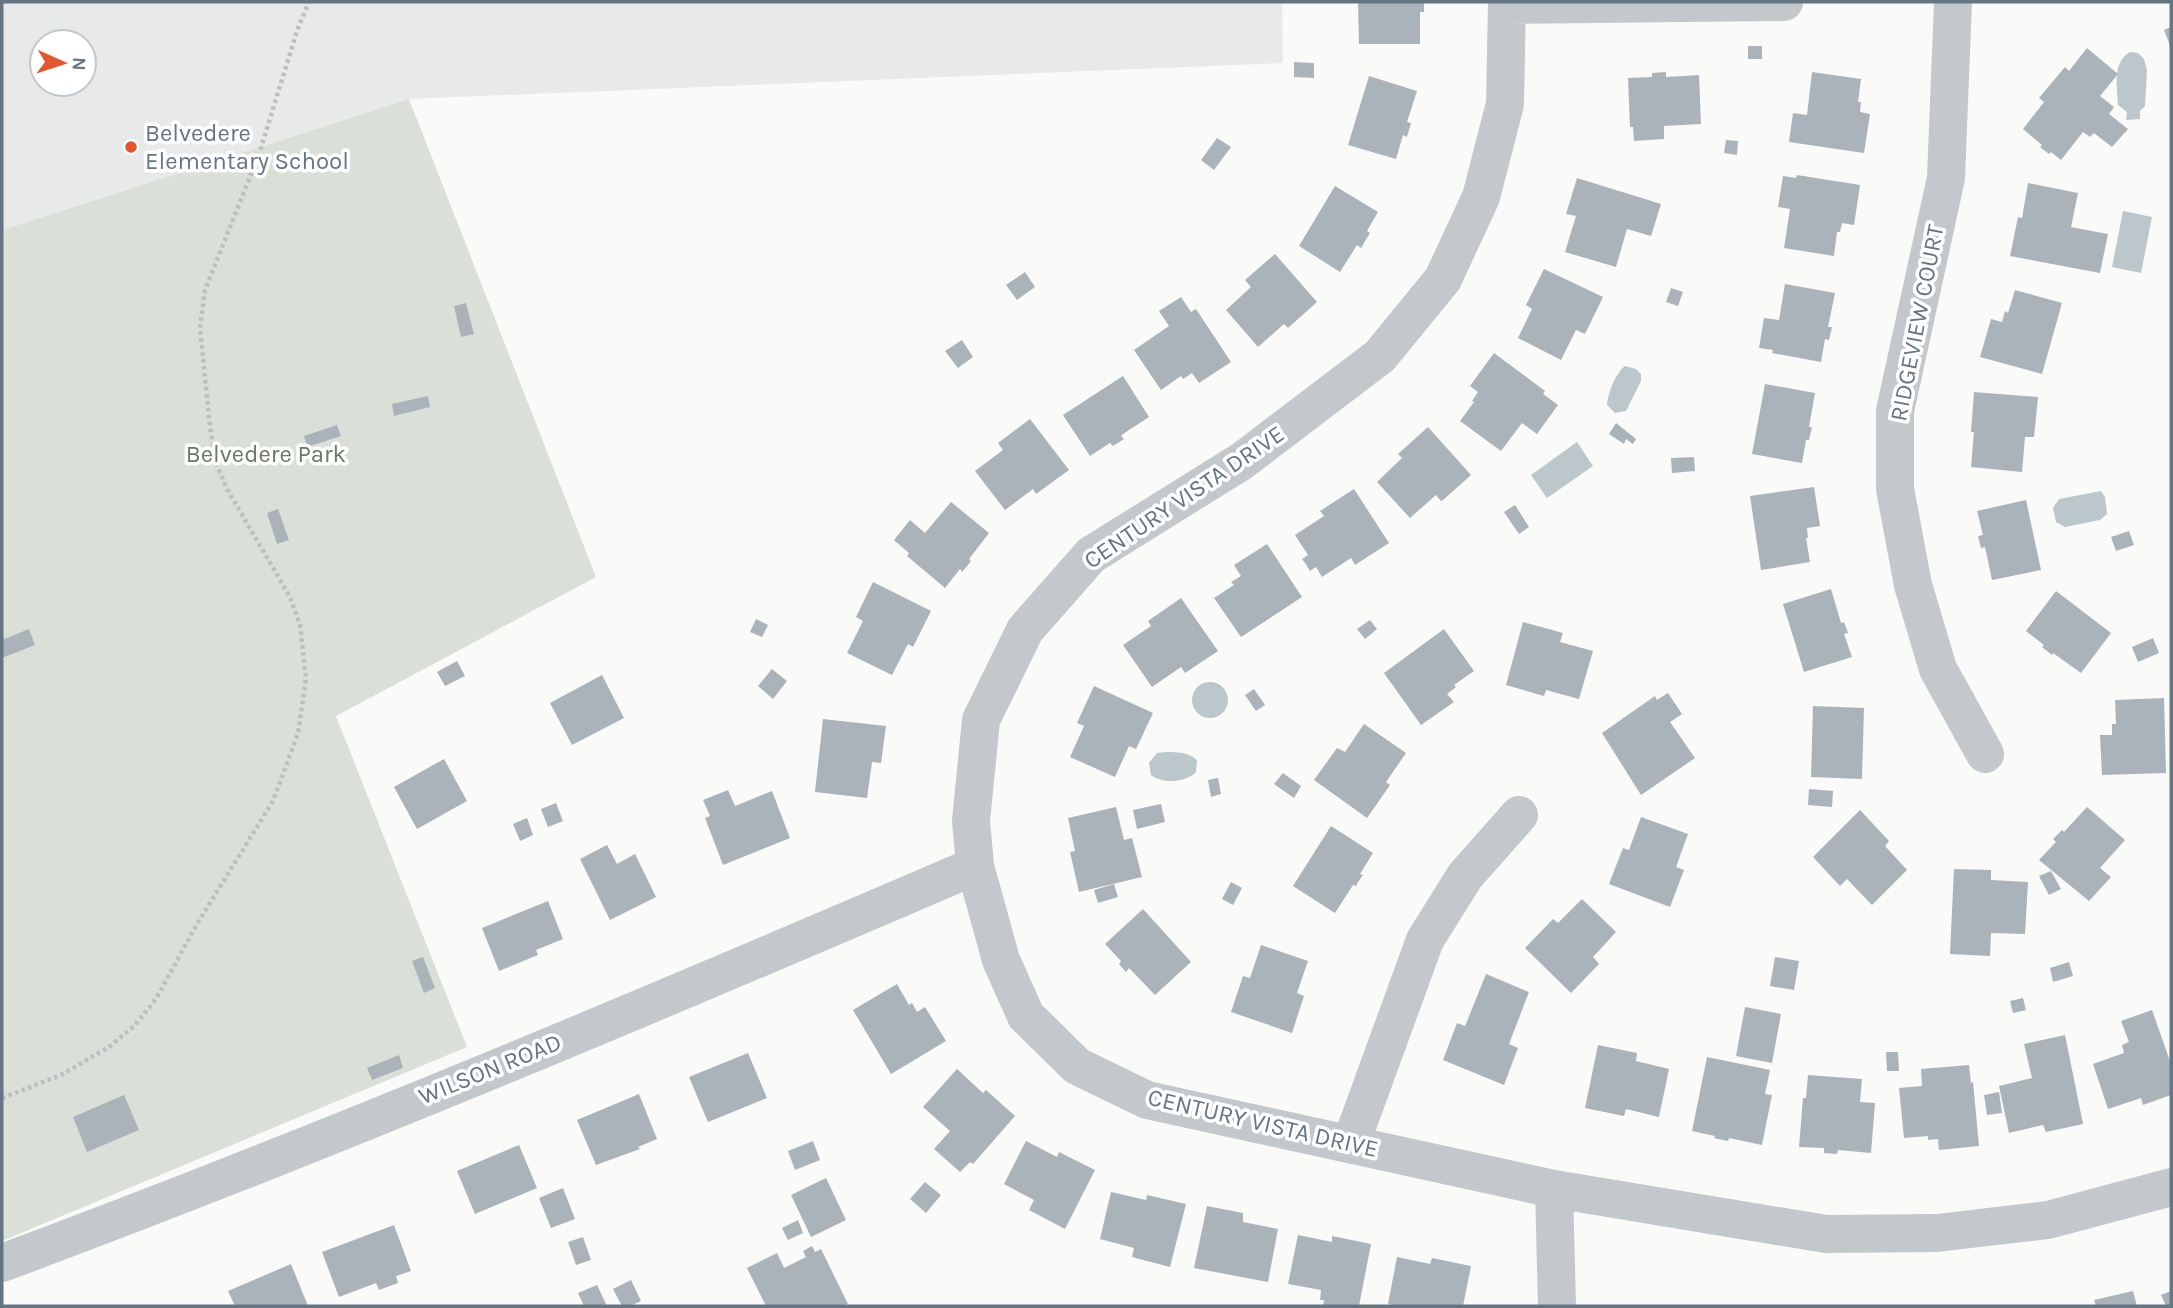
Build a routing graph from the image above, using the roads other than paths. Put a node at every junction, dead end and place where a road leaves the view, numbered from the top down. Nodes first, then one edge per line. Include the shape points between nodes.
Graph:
1 (1784, 2) edge
2 (1953, 2) edge
3 (1507, 3) edge
4 (1985, 754) dead end
5 (1519, 815) dead end
6 (975, 866) junction
7 (1351, 1143) junction
8 (2171, 1187) edge
9 (1553, 1189) junction
10 (2, 1263) edge
11 (1557, 1306) edge

1 - 3 street
2 - 4 street, RIDGEVIEW COURT via 1946,178 1895,411 1895,489 1913,585 1938,669
3 - 6 street, CENTURY VISTA DRIVE via 1505,104 1481,197 1443,279 1380,356 1242,461 1091,555 1025,630 981,720 971,821
5 - 7 street via 1465,876 1425,940
6 - 7 street, CENTURY VISTA DRIVE via 1001,960 1026,1016 1077,1066 1147,1100
6 - 10 street, WILSON ROAD via 737,969 190,1193
7 - 9 street, CENTURY VISTA DRIVE
8 - 9 street, CENTURY VISTA DRIVE via 2049,1220 1937,1233 1826,1234
9 - 11 street

